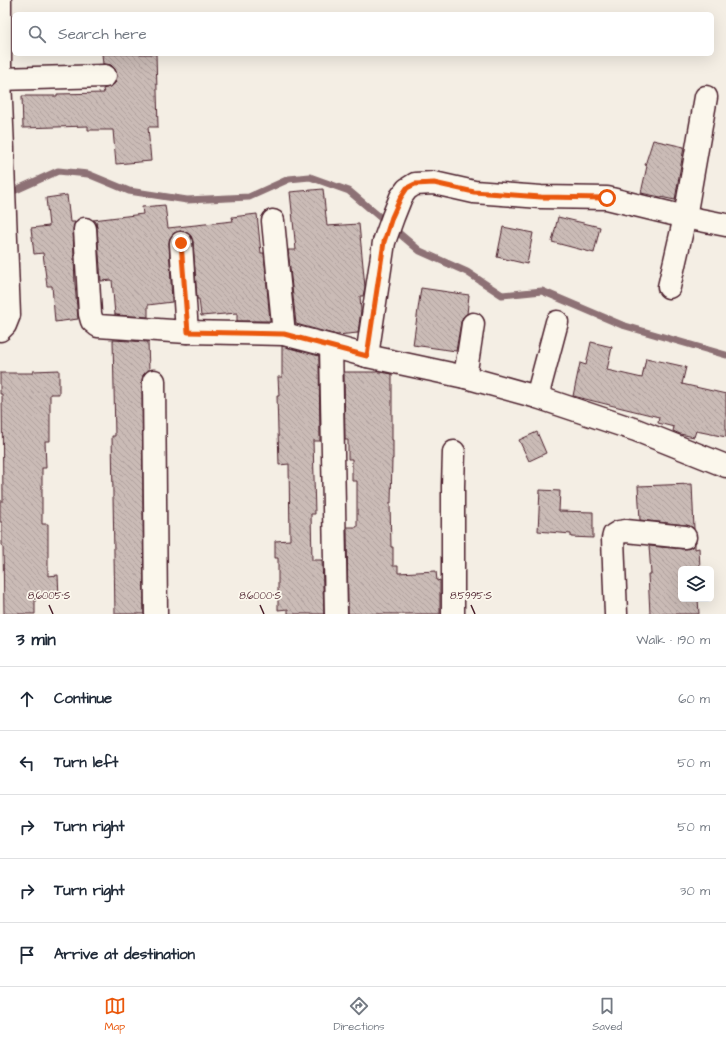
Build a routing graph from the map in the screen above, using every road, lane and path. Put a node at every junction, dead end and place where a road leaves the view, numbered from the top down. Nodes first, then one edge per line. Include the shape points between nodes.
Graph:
1 (0, 0) edge
2 (105, 76) dead end
3 (0, 80) edge
4 (706, 97) dead end
5 (2, 168) edge
6 (685, 217) junction
7 (273, 221) dead end
8 (726, 225) edge
9 (85, 229) dead end
10 (181, 243) dead end
11 (669, 287) dead end
12 (557, 322) dead end
13 (473, 324) dead end
14 (0, 330) edge
15 (188, 332) junction
16 (284, 334) junction
17 (331, 346) junction
18 (367, 356) junction
19 (464, 377) junction
20 (154, 381) dead end
21 (537, 397) junction
22 (454, 452) dead end
23 (726, 466) edge
24 (685, 537) dead end
25 (156, 614) edge
26 (336, 614) edge
27 (453, 614) edge
28 (616, 614) edge

1 - 3 street
2 - 3 street
3 - 5 street
4 - 6 street
5 - 14 street via 9,315
6 - 8 street
6 - 11 street
6 - 18 street via 607,198 541,197 474,192 434,183 415,184 407,188 401,197 384,242
7 - 16 street
9 - 15 street via 92,321 98,326
10 - 15 street
12 - 21 street
13 - 19 street
15 - 16 street
16 - 17 street
17 - 18 street
17 - 26 street
18 - 19 street
19 - 21 street
20 - 25 street
21 - 23 street via 636,430
22 - 27 street
24 - 28 street via 626,531 614,535

